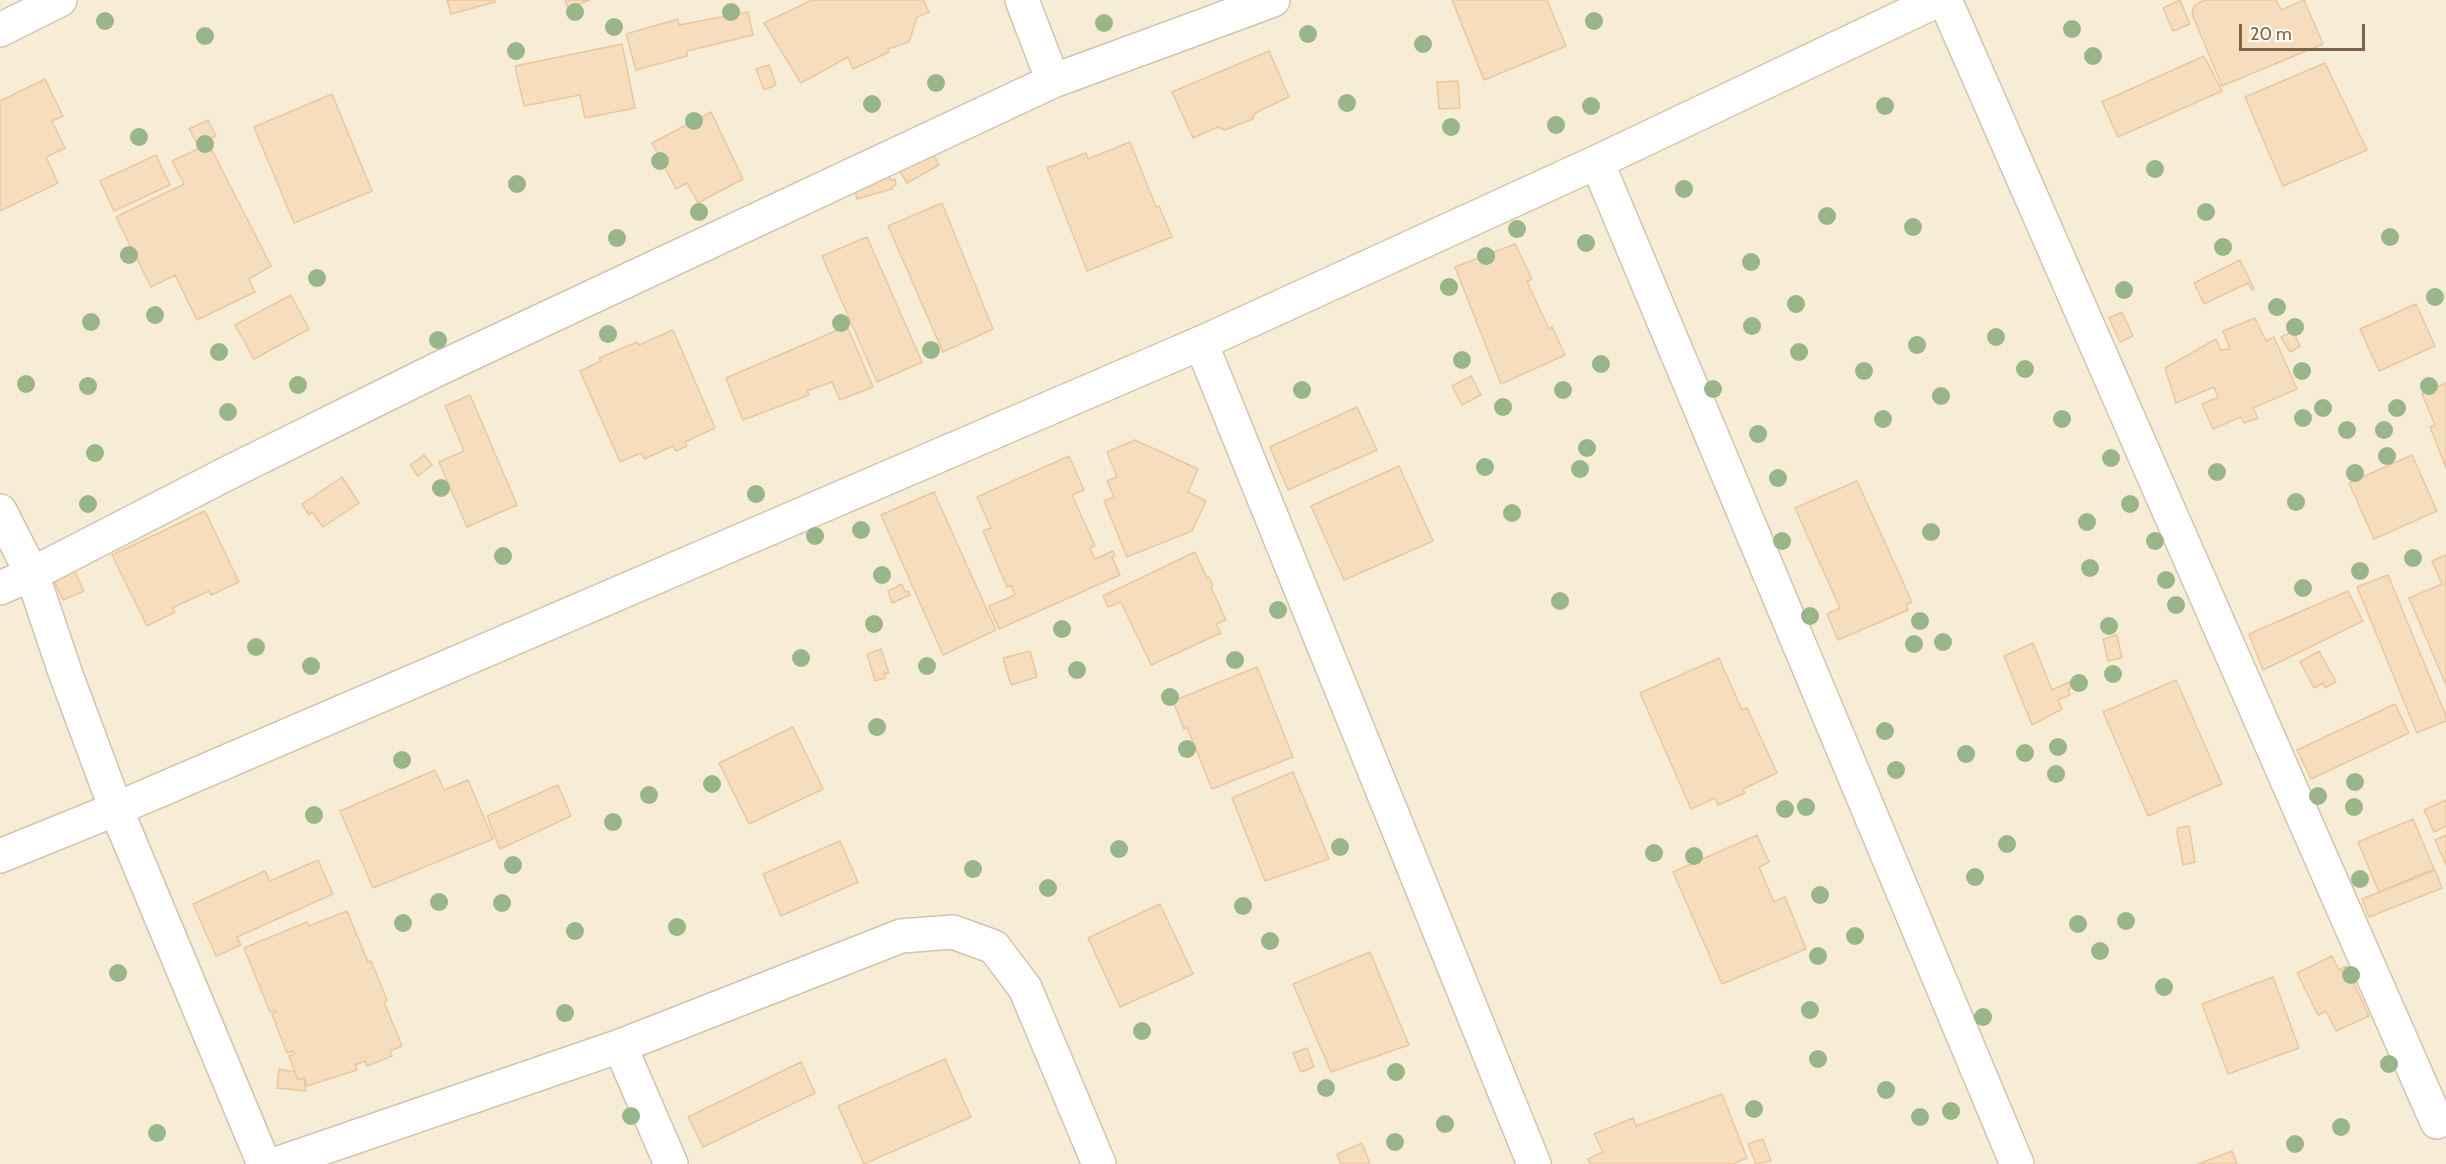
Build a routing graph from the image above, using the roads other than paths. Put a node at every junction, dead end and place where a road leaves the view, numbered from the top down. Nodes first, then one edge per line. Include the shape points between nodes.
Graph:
1 (60, 0) edge
2 (1022, 0) edge
3 (1273, 0) edge
4 (1938, 0) edge
5 (1945, 0) edge
6 (0, 30) edge
7 (1053, 81) junction
8 (1597, 162) junction
9 (1201, 343) junction
10 (0, 511) edge
11 (32, 574) junction
12 (0, 588) edge
13 (116, 809) junction
14 (0, 855) edge
15 (620, 1046) junction
16 (2437, 1122) dead end
17 (264, 1164) edge
18 (276, 1164) edge
19 (671, 1164) edge
20 (1099, 1164) edge
21 (1534, 1164) edge
22 (2017, 1164) edge

1 - 6 street
2 - 7 street
3 - 7 street
4 - 8 street
5 - 16 street
7 - 11 street via 438,369
8 - 9 street
8 - 22 street
9 - 13 street
9 - 21 street
10 - 11 street
11 - 12 street
11 - 13 street
13 - 14 street
13 - 17 street
15 - 18 street
15 - 19 street
15 - 20 street via 901,936 953,932 994,948 1025,988

